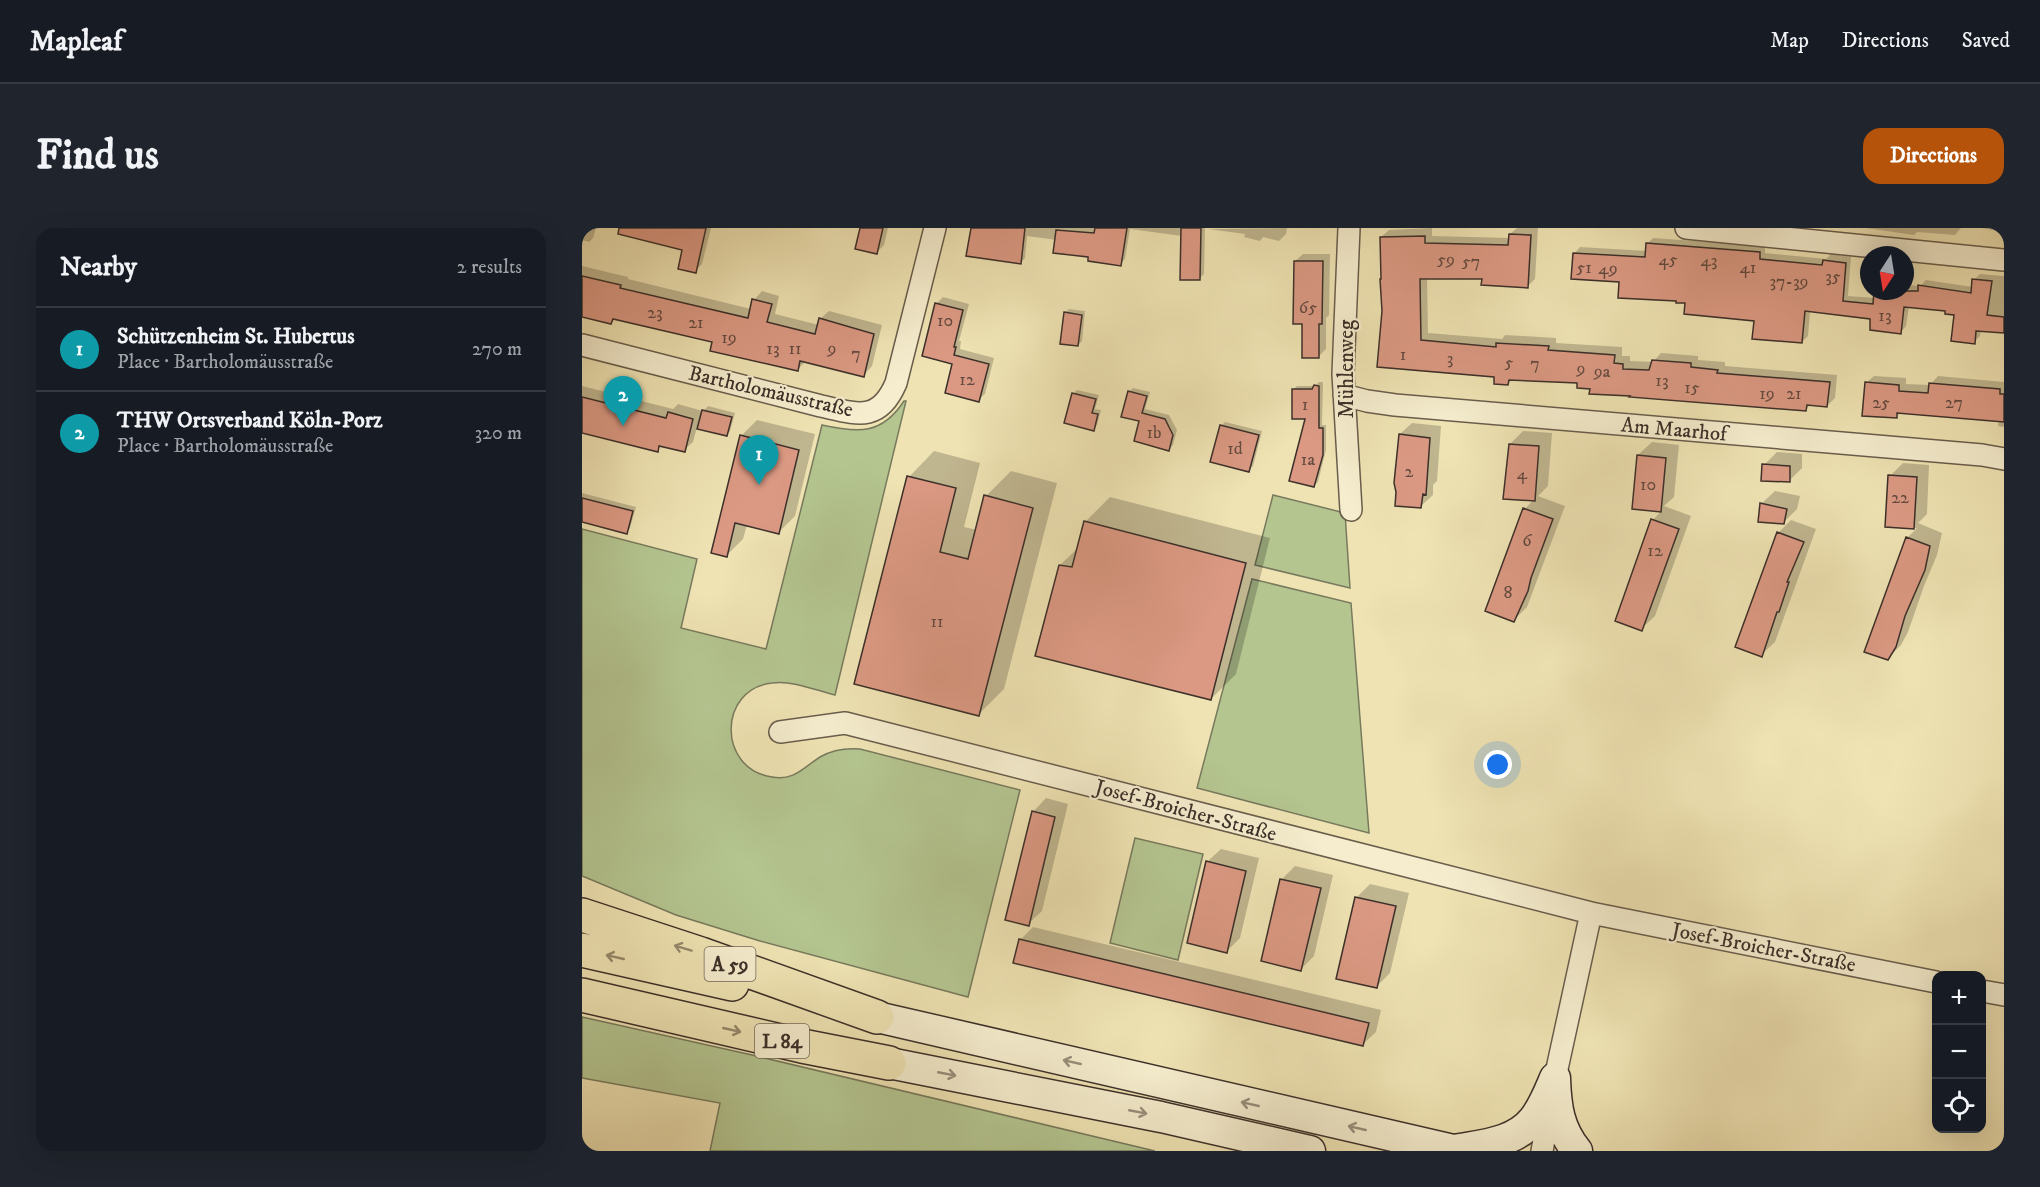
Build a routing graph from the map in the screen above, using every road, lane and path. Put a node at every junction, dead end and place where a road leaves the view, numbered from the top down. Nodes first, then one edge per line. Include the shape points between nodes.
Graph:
1 (934, 228) edge
2 (1349, 228) edge
3 (1686, 228) edge
4 (2004, 260) edge
5 (582, 345) edge
6 (1344, 395) junction
7 (2004, 459) edge
8 (1351, 510) dead end
9 (780, 732) dead end
10 (1591, 913) junction
11 (582, 915) edge
12 (582, 950) edge
13 (1932, 981) edge
14 (1986, 992) edge
15 (582, 995) edge
16 (2004, 995) edge
17 (877, 1017) junction
18 (889, 1063) joint
19 (1556, 1078) junction
20 (1310, 1151) edge
21 (1456, 1151) edge
22 (1542, 1151) edge
23 (1578, 1151) edge

1 - 5 street, Bartholomäusstraße via 896,383 883,406 873,411 859,414 821,406
2 - 6 street, Mühlenweg
3 - 4 street
6 - 7 street, Am Maarhof via 1395,405
6 - 8 street, Mühlenweg
9 - 10 street, Josef-Broicher-Straße via 845,723
10 - 13 street, Josef-Broicher-Straße
10 - 19 street
17 -> 11 highway, A 59
17 -> 12 highway, L 84
14 - 16 street
15 -> 18 highway, L 84
21 -> 17 main road, L 84
18 -> 20 main road, L 84
19 - 21 main road via 1533,1121 1522,1130 1510,1138
19 - 22 street
19 - 23 main road via 1560,1122

